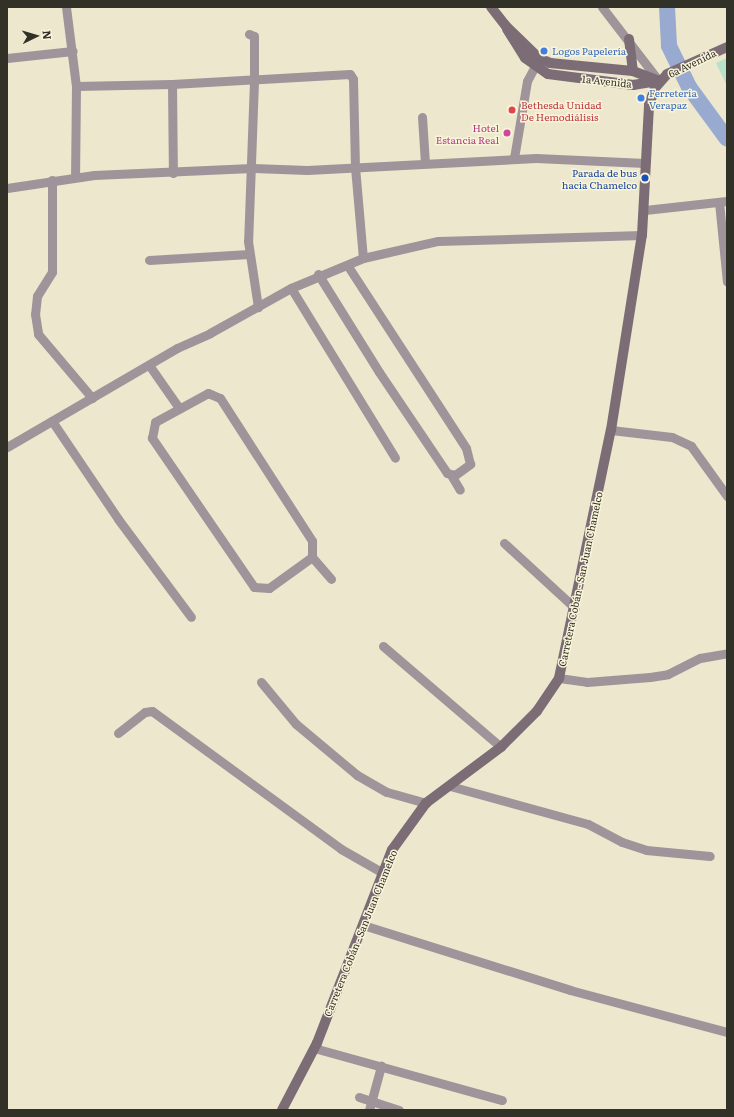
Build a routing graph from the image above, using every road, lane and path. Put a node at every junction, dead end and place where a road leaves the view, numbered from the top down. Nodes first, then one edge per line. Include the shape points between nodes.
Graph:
1 (66, 7) edge
2 (491, 7) edge
3 (607, 9) edge
4 (506, 26) junction
5 (249, 34) dead end
6 (629, 39) junction
7 (727, 47) edge
8 (73, 52) junction
9 (7, 58) edge
10 (539, 58) junction
11 (533, 67) junction
12 (634, 70) junction
13 (254, 80) junction
14 (659, 82) junction
15 (172, 84) junction
16 (76, 86) junction
17 (422, 117) dead end
18 (514, 158) junction
19 (425, 163) junction
20 (645, 163) junction
21 (355, 167) junction
22 (252, 168) junction
23 (173, 173) junction
24 (74, 177) junction
25 (52, 180) junction
26 (7, 188) edge
27 (723, 202) edge
28 (645, 210) junction
29 (642, 235) junction
30 (249, 254) junction
31 (363, 258) junction
32 (149, 260) dead end
33 (347, 265) junction
34 (318, 274) junction
35 (727, 282) edge
36 (291, 288) junction
37 (258, 307) junction
38 (149, 365) junction
39 (92, 398) junction
40 (179, 408) junction
41 (52, 421) junction
42 (611, 430) junction
43 (7, 447) edge
44 (395, 458) dead end
45 (451, 475) junction
46 (460, 490) dead end
47 (727, 496) edge
48 (504, 543) dead end
49 (312, 557) junction
50 (330, 580) dead end
51 (575, 608) junction
52 (191, 617) dead end
53 (383, 646) dead end
54 (727, 653) edge
55 (559, 678) junction
56 (262, 682) dead end
57 (118, 733) dead end
58 (501, 747) junction
59 (450, 786) junction
60 (426, 803) junction
61 (710, 856) dead end
62 (383, 873) junction
63 (362, 925) junction
64 (727, 1032) edge
65 (314, 1048) junction
66 (382, 1066) junction
67 (359, 1097) dead end
68 (502, 1100) dead end
69 (370, 1106) edge
70 (282, 1110) edge
71 (399, 1110) edge

1 - 8 street
2 - 4 main road, 1a Avenida
3 - 6 street
4 - 10 main road, 1a Avenida
4 - 11 main road, 1a Avenida via 511,39
5 - 13 street via 254,36
6 - 12 main road
6 - 14 street
7 - 14 main road, 6a Avenida via 667,74
8 - 9 street
8 - 16 street
10 - 11 street
10 - 12 main road, 1a Avenida via 550,63
11 - 14 main road, 1a Avenida via 548,74 625,84
11 - 18 street via 527,81
12 - 14 main road, 1a Avenida
13 - 15 street
13 - 21 street via 350,74 353,79
13 - 22 street
14 - 20 main road, Carretera Cobán - San Juan Chamelco via 649,105
15 - 16 street
15 - 23 street
16 - 24 street
17 - 19 street
18 - 19 street
18 - 20 street
19 - 21 street
20 - 28 main road, Carretera Cobán - San Juan Chamelco
21 - 22 street via 306,170
21 - 31 street
22 - 23 street
22 - 30 street
23 - 24 street
24 - 25 street
25 - 26 street
25 - 39 street via 52,272 38,296 35,314 38,334
27 - 28 street
27 - 35 street
28 - 29 main road, Carretera Cobán - San Juan Chamelco
29 - 31 street via 438,241
29 - 42 main road, Carretera Cobán - San Juan Chamelco
30 - 32 street
30 - 37 street
31 - 33 street
33 - 34 street
33 - 45 street via 466,448 470,464
34 - 36 street
34 - 45 street via 379,372
36 - 37 street
36 - 44 street
37 - 38 street
38 - 39 street
38 - 40 street
39 - 41 street
40 - 49 street via 208,393 220,398 312,541
40 - 49 street via 155,422 152,438 254,587 268,588
41 - 43 street
41 - 52 street via 118,519
42 - 47 street via 672,437 690,446
42 - 51 main road, Carretera Cobán - San Juan Chamelco
45 - 46 street
48 - 51 street
49 - 50 street
51 - 55 main road, Carretera Cobán - San Juan Chamelco
53 - 58 street
54 - 55 street via 700,658 668,674 642,678 587,682
55 - 58 main road, Carretera Cobán - San Juan Chamelco via 537,711
56 - 60 street via 296,724 356,775 387,792
57 - 62 street via 145,712 152,711 341,849
58 - 59 main road, Carretera Cobán - San Juan Chamelco
59 - 60 main road, Carretera Cobán - San Juan Chamelco
59 - 61 street via 588,824 622,842 646,850
60 - 62 main road, Carretera Cobán - San Juan Chamelco via 392,850
62 - 63 main road, Carretera Cobán - San Juan Chamelco
63 - 64 street via 570,990
63 - 65 main road, Carretera Cobán - San Juan Chamelco
65 - 66 street
65 - 70 main road, Carretera Cobán - San Juan Chamelco
66 - 68 street
66 - 69 street
67 - 69 street
69 - 71 street

